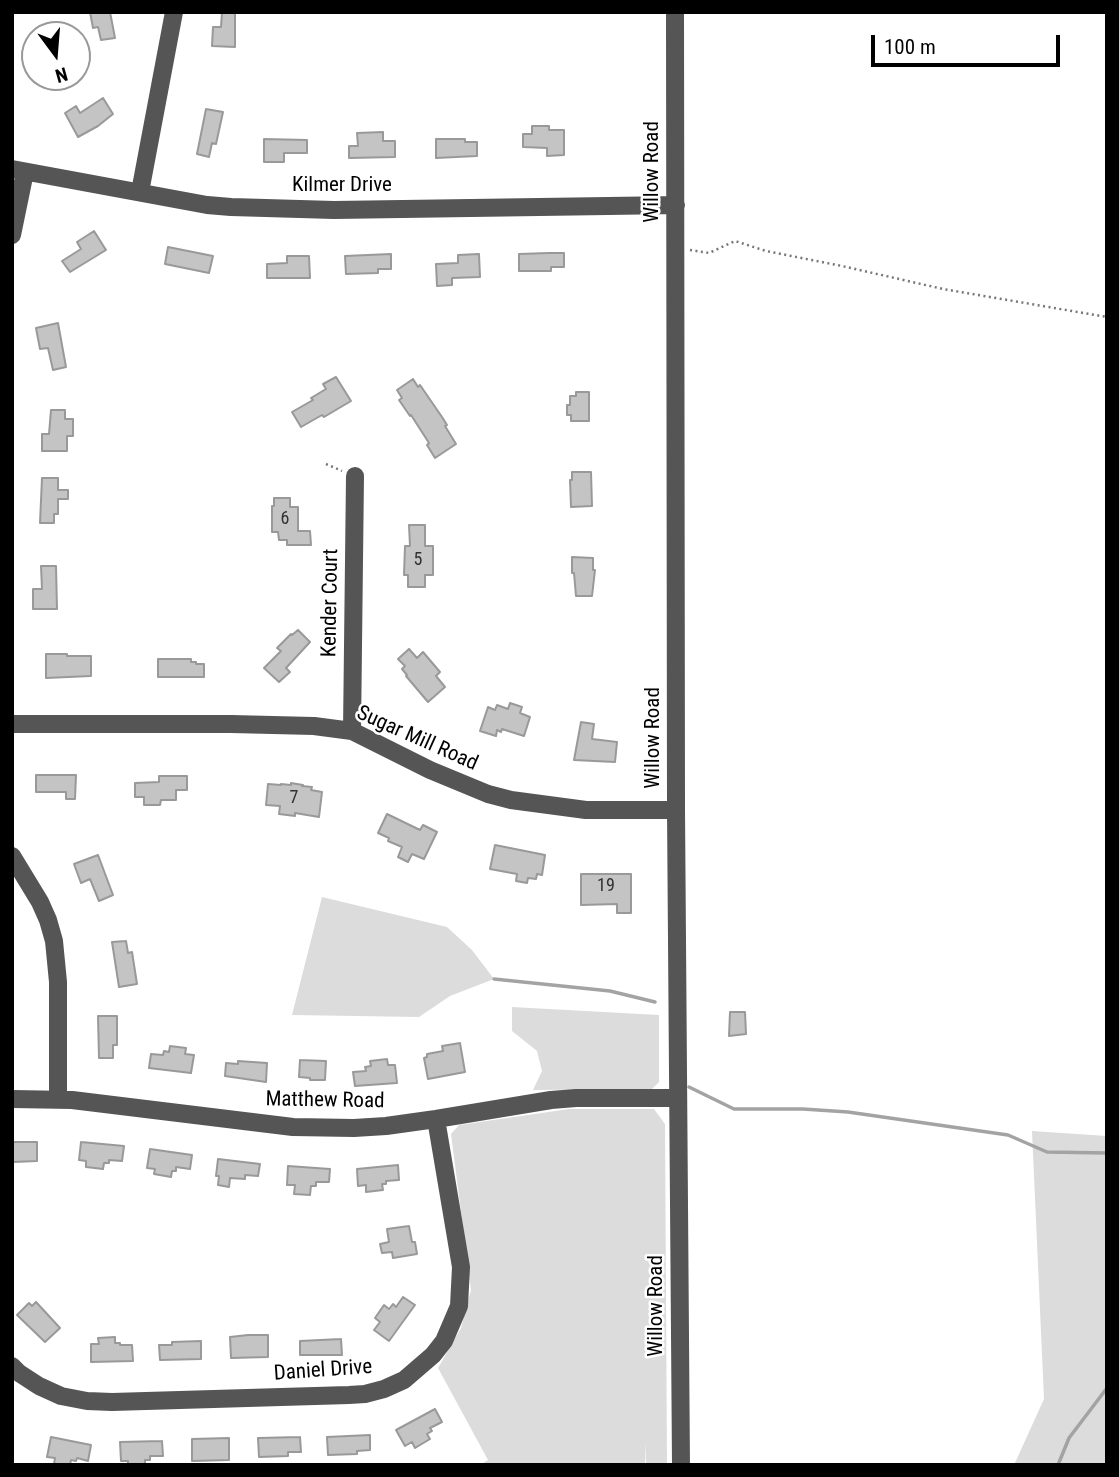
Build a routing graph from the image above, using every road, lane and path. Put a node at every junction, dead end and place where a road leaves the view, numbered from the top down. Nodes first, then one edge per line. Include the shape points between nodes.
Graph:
1 (174, 12) edge
2 (676, 12) edge
3 (19, 170) edge
4 (140, 192) junction
5 (676, 205) junction
6 (12, 235) edge
7 (677, 247) junction
8 (1107, 317) edge
9 (355, 476) dead end
10 (12, 724) edge
11 (352, 731) junction
12 (676, 810) junction
13 (12, 856) edge
14 (678, 1098) junction
15 (12, 1099) edge
16 (58, 1099) junction
17 (436, 1119) junction
18 (12, 1366) edge
19 (681, 1465) edge

1 - 4 street
2 - 5 street, Willow Road
3 - 4 street, Kilmer Drive
3 - 6 street
4 - 5 street, Kilmer Drive via 206,205 334,210
5 - 7 street, Willow Road
7 - 8 path via 709,253 735,241 943,289
7 - 12 street, Willow Road
9 - 11 street, Kender Court
10 - 11 street, Sugar Mill Road via 231,724
11 - 12 street, Sugar Mill Road via 430,770 510,800 586,810
12 - 14 street, Willow Road
13 - 16 street via 40,902 54,942
14 - 17 street, Matthew Road via 551,1100
14 - 19 street, Willow Road
15 - 16 street, Matthew Road
16 - 17 street, Matthew Road via 293,1127 354,1128
17 - 18 street, Daniel Drive via 461,1268 459,1306 433,1355 404,1380 365,1394 112,1402 61,1396

